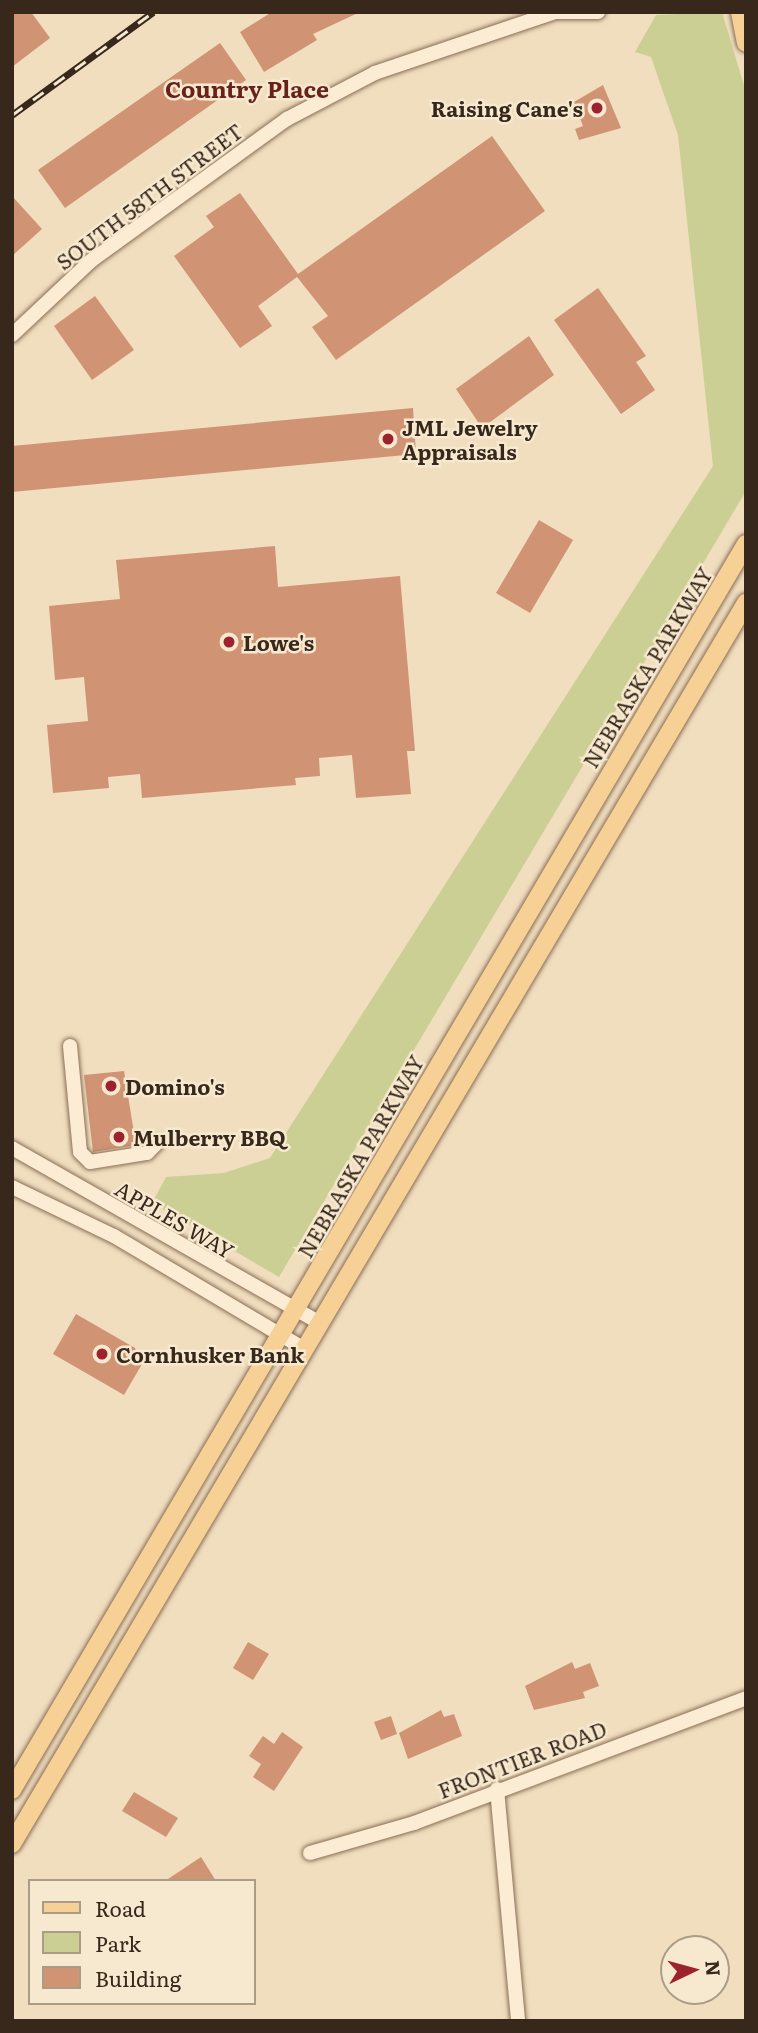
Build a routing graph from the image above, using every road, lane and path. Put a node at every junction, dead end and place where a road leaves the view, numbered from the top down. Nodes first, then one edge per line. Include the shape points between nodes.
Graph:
1 (555, 12) edge
2 (598, 12) edge
3 (740, 12) edge
4 (746, 42) edge
5 (12, 335) edge
6 (746, 544) edge
7 (746, 603) edge
8 (71, 1046) dead end
9 (158, 1143) dead end
10 (12, 1148) edge
11 (12, 1187) edge
12 (297, 1310) junction
13 (320, 1323) junction
14 (281, 1336) junction
15 (304, 1349) junction
16 (746, 1698) edge
17 (497, 1789) junction
18 (12, 1790) edge
19 (12, 1844) edge
20 (310, 1853) dead end
21 (518, 2021) edge

1 - 2 street, SOUTH 58TH STREET
1 - 5 street, SOUTH 58TH STREET via 375,73 287,119 92,260
3 - 4 main road
6 - 12 main road, NEBRASKA PARKWAY
7 - 13 main road
8 - 9 street via 80,1152 90,1162 147,1153
10 - 12 street, APPLES WAY
11 - 14 street via 114,1236
12 - 13 street, APPLES WAY
12 - 14 main road, NEBRASKA PARKWAY
13 - 15 main road
14 - 15 street
14 - 18 main road, NEBRASKA PARKWAY
15 - 19 main road
16 - 17 street, FRONTIER ROAD
17 - 20 street, FRONTIER ROAD via 414,1823
17 - 21 street

